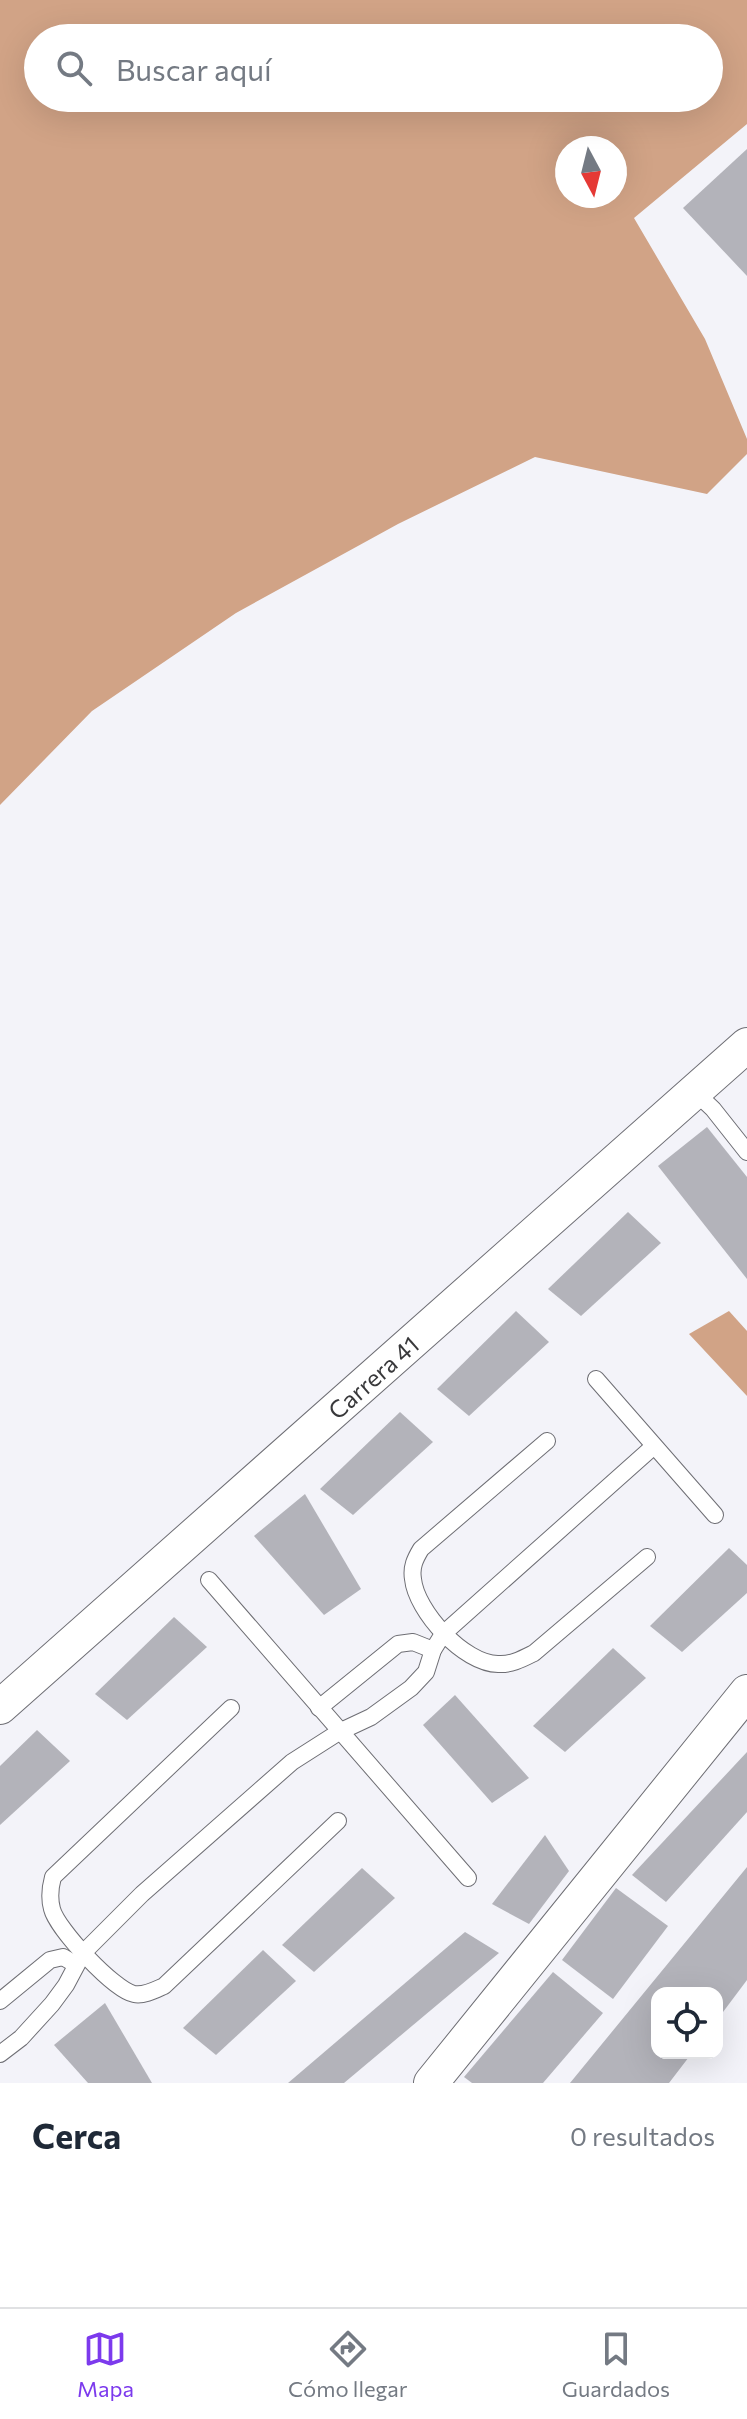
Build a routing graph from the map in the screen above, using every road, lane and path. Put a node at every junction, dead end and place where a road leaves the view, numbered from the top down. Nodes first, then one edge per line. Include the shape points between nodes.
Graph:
1 (747, 1045) edge
2 (695, 1092) junction
3 (747, 1152) edge
4 (596, 1379) dead end
5 (547, 1441) dead end
6 (654, 1446) junction
7 (715, 1515) dead end
8 (647, 1557) dead end
9 (209, 1580) dead end
10 (443, 1634) junction
11 (433, 1650) junction
12 (747, 1692) edge
13 (0, 1707) edge
14 (231, 1708) dead end
15 (319, 1708) junction
16 (339, 1732) junction
17 (338, 1821) dead end
18 (468, 1878) dead end
19 (79, 1959) junction
20 (0, 2001) edge
21 (0, 2054) edge
22 (431, 2083) edge

1 - 2 street, Carrera 41
2 - 3 lane
2 - 13 street, Carrera 41
4 - 6 lane
5 - 10 lane via 421,1549 413,1580 418,1599
6 - 7 lane
6 - 10 lane
8 - 10 lane via 534,1653 515,1662 479,1660
9 - 15 lane
10 - 11 lane
11 - 15 lane via 413,1642 398,1644
11 - 16 lane via 426,1672 411,1688
12 - 22 street
14 - 19 lane via 53,1877 52,1910
15 - 16 lane
16 - 18 lane
16 - 19 lane via 292,1762 142,1894
17 - 19 lane via 164,1986 135,1994
19 - 20 lane via 50,1960
19 - 21 lane via 52,2004

